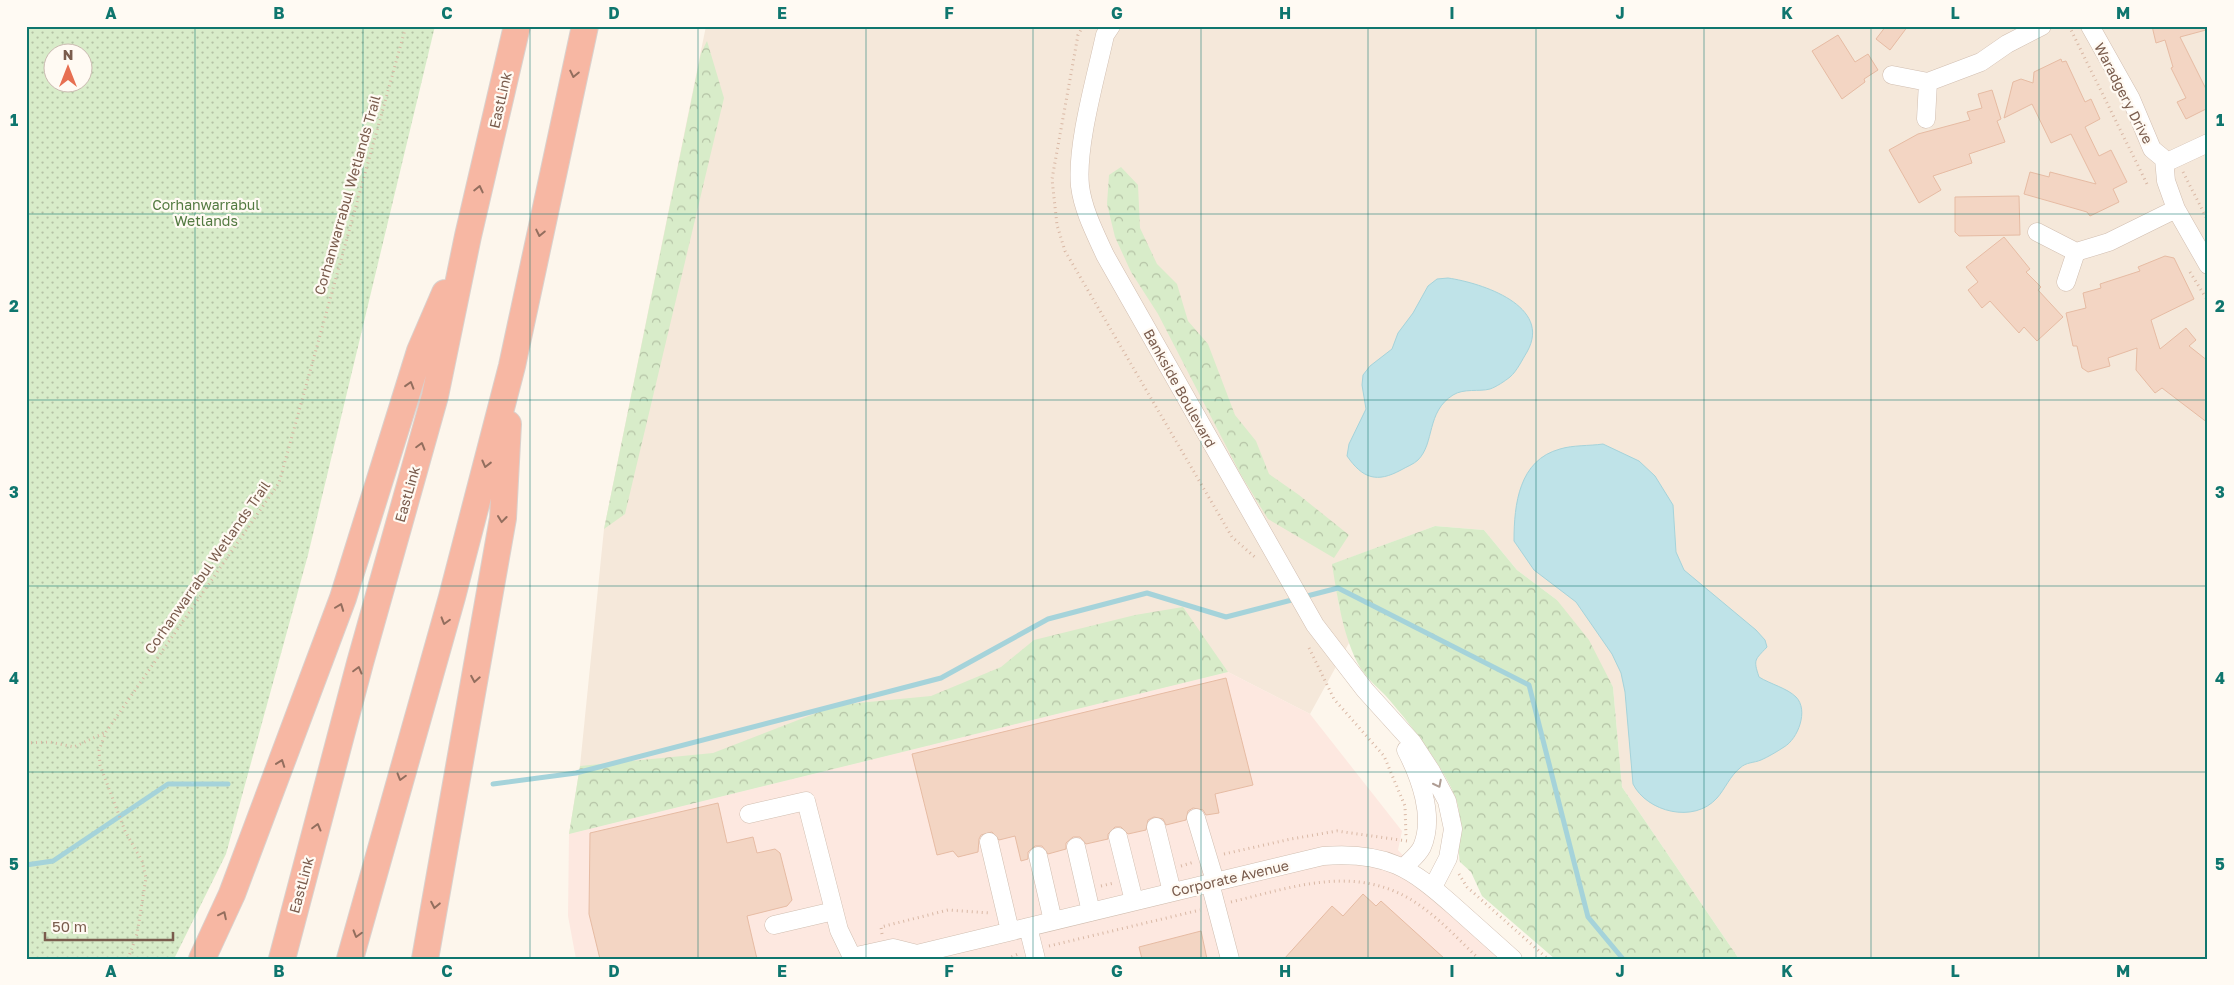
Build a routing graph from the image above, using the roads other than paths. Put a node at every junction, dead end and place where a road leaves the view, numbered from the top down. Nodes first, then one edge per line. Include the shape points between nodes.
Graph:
1 (517, 26) edge
2 (585, 26) edge
3 (1111, 26) edge
4 (2042, 26) edge
5 (2090, 26) edge
6 (1892, 75) dead end
7 (1928, 82) junction
8 (1926, 119) dead end
9 (2208, 143) edge
10 (2165, 163) junction
11 (2176, 209) junction
12 (2037, 232) dead end
13 (468, 236) junction
14 (2076, 252) junction
15 (2208, 265) edge
16 (2066, 282) dead end
17 (512, 366) junction
18 (1389, 716) junction
19 (749, 814) dead end
20 (1196, 818) dead end
21 (1156, 827) dead end
22 (1118, 837) dead end
23 (989, 842) dead end
24 (1076, 847) dead end
25 (1038, 856) dead end
26 (1404, 867) junction
27 (1212, 882) junction
28 (1433, 887) junction
29 (1172, 892) junction
30 (1134, 901) junction
31 (834, 911) junction
32 (1091, 912) junction
33 (1053, 921) junction
34 (774, 925) dead end
35 (1028, 927) junction
36 (1010, 931) junction
37 (1035, 954) edge
38 (915, 956) edge
39 (852, 958) edge
40 (202, 959) edge
41 (282, 959) edge
42 (350, 959) edge
43 (425, 959) edge
44 (1230, 959) edge
45 (1513, 959) edge

13 -> 1 highway, EastLink
2 -> 17 highway
3 - 18 street, Bankside Boulevard via 1106,35 1083,140 1080,186 1090,222 1105,255 1315,625
4 - 7 street via 1981,62
5 - 10 street, Waradgery Drive via 2130,99 2152,149
6 - 7 street
7 - 8 street
9 - 10 street
10 - 11 street via 2166,182
11 - 14 street via 2109,242
11 - 15 street
12 - 14 street
40 -> 13 highway via 232,894 343,598 420,351
41 -> 13 highway, EastLink via 435,396
14 - 16 street
17 -> 42 highway via 452,597
17 -> 43 highway via 503,518
18 - 26 street, Bankside Boulevard via 1416,768 1426,806 1426,834 1422,846
18 -> 28 street, Bankside Boulevard via 1412,742 1447,801 1453,829 1448,858
19 - 31 street via 806,801
20 - 27 street
21 - 29 street
22 - 30 street
23 - 36 street
24 - 32 street
25 - 33 street
26 - 27 street, Corporate Avenue via 1371,857 1334,855
26 - 28 street, Corporate Avenue
27 - 29 street, Corporate Avenue
27 - 44 street
28 - 45 street, Corporate Avenue
29 - 30 street, Corporate Avenue
30 - 32 street, Corporate Avenue
31 - 34 street
31 - 39 street
32 - 33 street, Corporate Avenue
33 - 35 street, Corporate Avenue
35 - 36 street, Corporate Avenue
35 - 37 street
36 - 38 street, Corporate Avenue
38 - 39 street via 893,948

